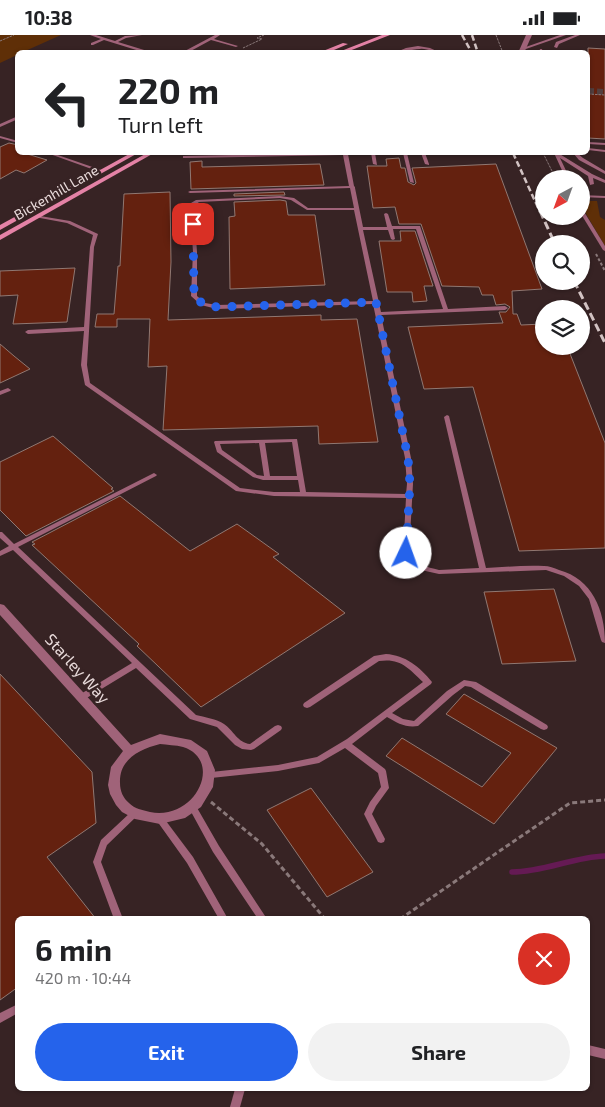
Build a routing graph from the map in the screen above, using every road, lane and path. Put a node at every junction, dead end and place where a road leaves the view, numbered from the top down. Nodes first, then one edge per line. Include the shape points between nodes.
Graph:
1 (14, 35) edge
2 (92, 35) edge
3 (140, 35) edge
4 (218, 35) edge
5 (264, 35) edge
6 (368, 35) edge
7 (387, 35) edge
8 (496, 35) edge
9 (529, 35) edge
10 (564, 35) edge
11 (578, 35) edge
12 (103, 39) junction
13 (211, 39) junction
14 (0, 41) edge
15 (115, 42) junction
16 (92, 44) dead end
17 (236, 46) dead end
18 (556, 47) dead end
19 (142, 50) edge
20 (189, 50) edge
21 (240, 50) edge
22 (328, 50) edge
23 (346, 50) edge
24 (403, 50) edge
25 (432, 50) edge
26 (502, 50) edge
27 (522, 50) edge
28 (524, 50) edge
29 (590, 94) edge
30 (605, 95) edge
31 (15, 118) edge
32 (0, 126) edge
33 (0, 137) edge
34 (15, 141) edge
35 (590, 143) edge
36 (605, 144) edge
37 (590, 149) edge
38 (605, 151) edge
39 (55, 155) edge
40 (131, 155) edge
41 (148, 155) edge
42 (266, 155) edge
43 (346, 155) edge
44 (373, 155) edge
45 (406, 155) edge
46 (424, 155) edge
47 (544, 155) edge
48 (557, 155) edge
49 (559, 155) edge
50 (577, 155) edge
51 (185, 157) dead end
52 (375, 164) dead end
53 (427, 164) dead end
54 (552, 170) edge
55 (564, 170) edge
56 (582, 170) edge
57 (102, 171) junction
58 (605, 173) edge
59 (590, 175) joint
60 (412, 181) dead end
61 (605, 182) edge
62 (592, 184) dead end
63 (353, 187) junction
64 (190, 192) dead end
65 (590, 195) edge
66 (605, 197) edge
67 (357, 209) junction
68 (386, 214) dead end
69 (40, 217) junction
70 (590, 225) edge
71 (0, 228) edge
72 (389, 228) junction
73 (361, 229) junction
74 (0, 238) edge
75 (394, 239) dead end
76 (605, 250) edge
77 (376, 302) junction
78 (505, 308) dead end
79 (446, 311) junction
80 (378, 314) junction
81 (86, 329) junction
82 (28, 332) dead end
83 (8, 390) dead end
84 (0, 393) edge
85 (447, 417) dead end
86 (262, 441) junction
87 (154, 475) dead end
88 (267, 478) junction
89 (301, 478) junction
90 (303, 495) junction
91 (409, 496) junction
92 (0, 534) edge
93 (14, 548) junction
94 (0, 555) edge
95 (483, 571) junction
96 (0, 608) edge
97 (605, 640) edge
98 (136, 664) junction
99 (82, 697) junction
100 (307, 705) dead end
101 (386, 713) junction
102 (544, 727) dead end
103 (278, 728) dead end
104 (346, 743) junction
105 (130, 751) junction
106 (211, 775) junction
107 (204, 796) junction
108 (605, 800) edge
109 (192, 808) junction
110 (134, 813) junction
111 (160, 819) junction
112 (381, 839) dead end
113 (118, 916) edge
114 (222, 916) edge
115 (261, 916) edge
116 (322, 916) edge
117 (404, 916) edge
118 (15, 1010) edge
119 (0, 1019) edge
120 (590, 1050) edge
121 (605, 1054) edge
122 (239, 1091) edge
123 (235, 1107) edge

1 - 14 path
2 - 12 lane
3 - 15 lane
4 - 13 lane
5 - 21 path
6 - 22 main road
7 - 23 main road
8 - 26 path
9 - 27 street
10 - 28 lane
11 - 18 lane via 557,43
12 - 15 lane
12 - 16 lane
13 - 17 lane
13 - 20 lane
15 - 19 lane
24 - 25 lane via 412,46
29 - 30 path
31 - 32 lane
33 - 34 lane
35 - 36 lane
37 - 38 lane
39 - 57 lane
40 - 57 main road, Bickenhill Lane
41 - 69 main road, Bickenhill Lane
42 - 51 lane
43 - 63 lane
44 - 52 lane
45 - 60 lane
46 - 53 lane
47 - 54 path
48 - 55 lane
49 - 56 lane
50 - 58 lane
57 - 71 main road, Bickenhill Lane
59 - 61 lane
59 - 62 lane
63 - 64 lane
63 - 67 lane
65 - 66 lane
67 - 73 lane
67 - 77 lane via 306,209 292,199 280,197 198,201 192,209 194,296 198,301 217,307
68 - 72 lane
69 - 74 main road, Bickenhill Lane
69 - 81 lane via 62,220 96,234 92,247
70 - 76 lane
72 - 73 lane
72 - 75 lane
72 - 79 lane via 418,227
73 - 77 lane
77 - 80 lane
78 - 79 lane
79 - 80 lane
80 - 91 lane via 408,458
81 - 82 lane
81 - 90 lane via 84,365 87,384 238,490
83 - 84 lane
85 - 95 lane
86 - 88 lane
86 - 88 lane via 217,442 219,451 241,467 255,476
86 - 89 lane via 296,440
87 - 93 lane
88 - 89 lane
89 - 90 lane
90 - 91 lane
91 - 95 lane via 406,553 411,563 438,572
92 - 93 lane
93 - 94 lane
93 - 98 lane
95 - 97 lane via 546,568 566,574 592,597
96 - 99 street, Starley Way
98 - 99 lane
98 - 103 lane via 193,717 220,725 242,745 251,747
99 - 105 street, Starley Way
100 - 101 lane via 377,658 390,656 399,658 428,682
101 - 102 lane via 400,723 415,724 464,683 473,684
101 - 104 lane
104 - 106 lane via 319,760
104 - 112 lane via 382,771 386,788 368,814
105 - 106 street via 160,739 186,743 202,753
105 - 110 street via 116,769 113,781 115,794 123,806
106 - 107 street
107 - 109 street
107 - 116 path via 262,844
108 - 117 path via 570,803
109 - 111 street
109 - 115 lane
110 - 111 street
110 - 113 lane via 104,843 97,862
111 - 114 lane via 190,860
118 - 119 lane
120 - 121 lane
122 - 123 lane

